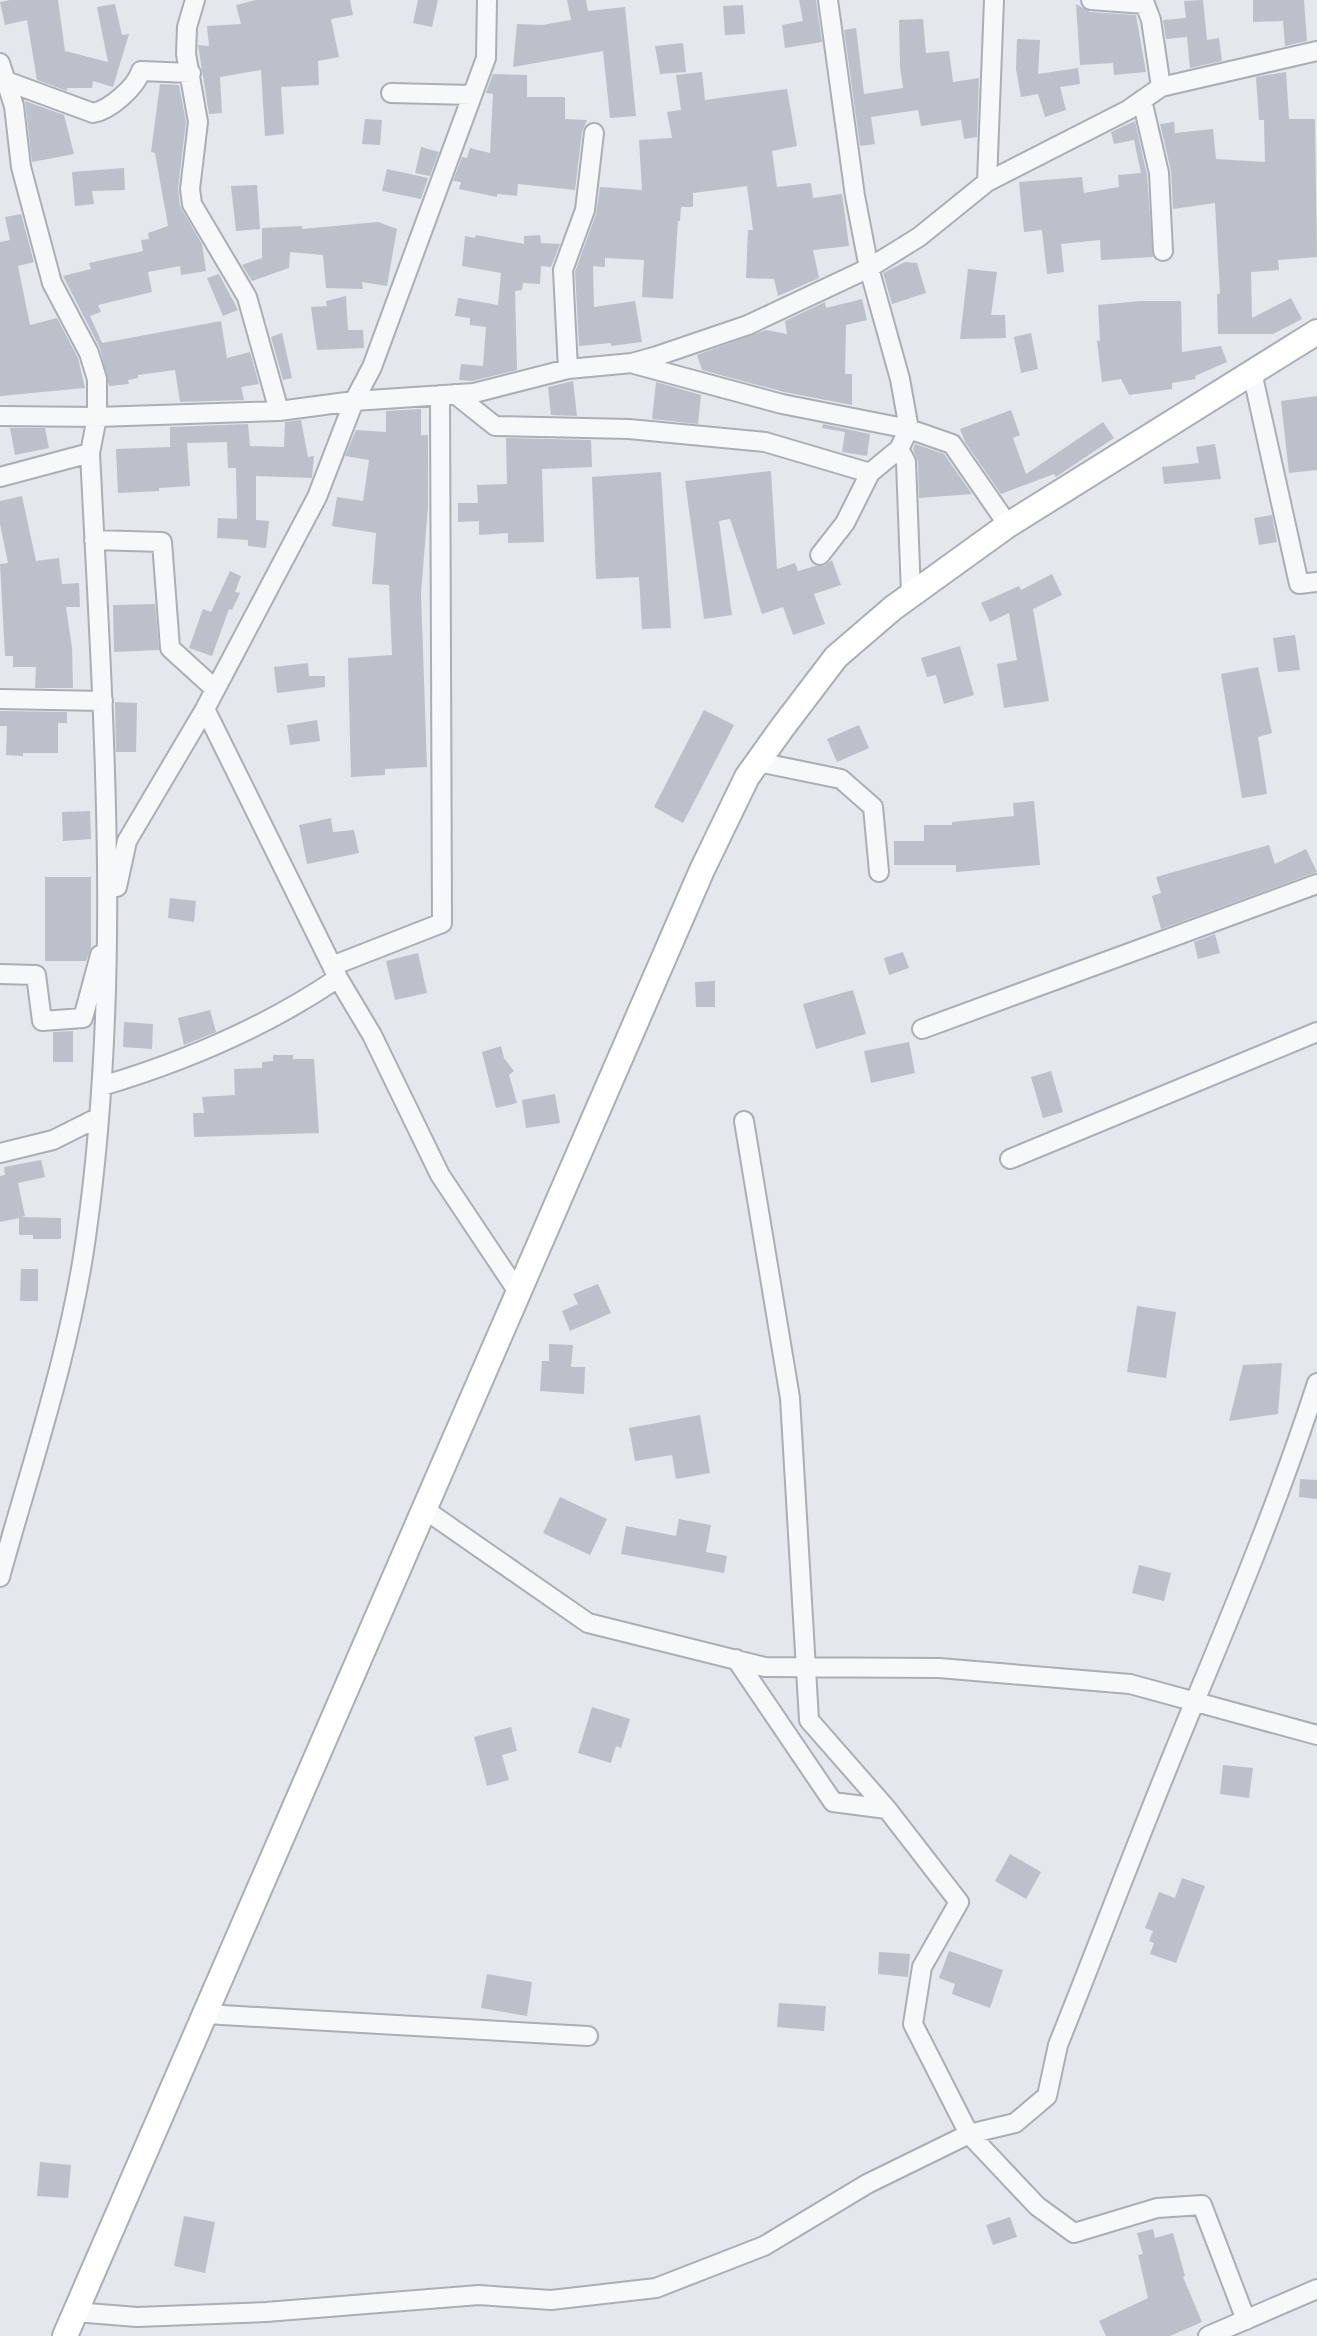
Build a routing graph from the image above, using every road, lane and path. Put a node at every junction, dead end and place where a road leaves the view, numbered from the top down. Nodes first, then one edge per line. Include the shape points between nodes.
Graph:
1 (195, 0) edge
2 (487, 0) edge
3 (828, 0) edge
4 (994, 0) edge
5 (1091, 0) edge
6 (1108, 0) edge
7 (1317, 51) edge
8 (3, 72) edge
9 (191, 73) junction
10 (1161, 87) junction
11 (391, 93) dead end
12 (472, 95) junction
13 (1142, 100) junction
14 (594, 133) dead end
15 (987, 182) junction
16 (1163, 251) dead end
17 (869, 268) junction
18 (1317, 332) edge
19 (632, 363) junction
20 (568, 369) junction
21 (1252, 372) junction
22 (448, 395) junction
23 (354, 401) junction
24 (279, 411) junction
25 (0, 416) edge
26 (97, 417) junction
27 (909, 429) junction
28 (899, 449) junction
29 (90, 453) junction
30 (870, 473) junction
31 (0, 477) edge
32 (1008, 525) junction
33 (94, 540) junction
34 (820, 555) dead end
35 (1317, 582) edge
36 (911, 594) junction
37 (215, 689) junction
38 (0, 699) edge
39 (103, 701) junction
40 (205, 709) junction
41 (758, 762) junction
42 (879, 872) dead end
43 (1317, 884) edge
44 (108, 927) junction
45 (335, 972) junction
46 (0, 974) edge
47 (922, 1029) dead end
48 (1317, 1032) edge
49 (102, 1086) junction
50 (99, 1117) junction
51 (744, 1121) dead end
52 (0, 1153) edge
53 (1010, 1159) dead end
54 (518, 1292) junction
55 (1317, 1383) edge
56 (424, 1509) junction
57 (0, 1577) edge
58 (736, 1659) junction
59 (805, 1668) junction
60 (1195, 1701) junction
61 (1317, 1735) edge
62 (887, 1809) junction
63 (205, 2014) junction
64 (588, 2036) dead end
65 (969, 2134) junction
66 (1317, 2289) edge
67 (75, 2312) junction
68 (1246, 2320) junction
69 (65, 2336) edge
70 (1208, 2336) edge

1 - 9 street via 187,27
2 - 12 street via 486,58
3 - 17 street
4 - 15 street
5 - 6 street
6 - 10 street via 1141,3 1149,10
7 - 10 street
8 - 9 street via 93,113 103,111 141,71
8 - 26 street via 52,283 97,379
9 - 24 street via 198,122 192,204 247,297
10 - 13 street
11 - 12 street
12 - 23 street via 372,367
13 - 15 street
13 - 16 street via 1159,173
14 - 20 street via 585,210 563,270
15 - 17 street via 919,237
17 - 19 street via 748,325
17 - 27 street
18 - 21 street
19 - 20 street
19 - 27 street via 782,404
20 - 22 street
21 - 32 street
21 - 35 street via 1299,584
22 - 23 street
22 - 30 street via 495,426 629,429 765,442
22 - 45 street via 442,923
23 - 24 street
23 - 37 street via 317,497
24 - 26 street
25 - 26 street
26 - 29 street
27 - 28 street
27 - 32 street via 952,444
28 - 30 street
28 - 36 street via 906,462
29 - 31 street
29 - 33 street
30 - 34 street via 845,523
32 - 36 street
33 - 37 street via 162,542 170,648
33 - 39 street
36 - 41 street via 836,657
37 - 40 street
38 - 39 street
39 - 44 street
40 - 44 street via 127,841
40 - 45 street
41 - 42 street via 841,779 873,807
41 - 54 street via 702,870
43 - 47 street
44 - 46 street via 83,1018 42,1021 36,975
44 - 49 street
45 - 49 street via 235,1037 166,1067
45 - 54 street via 440,1175
48 - 53 street
49 - 50 street
50 - 52 street via 53,1140
50 - 57 street via 86,1238 64,1347
51 - 59 street via 790,1398
54 - 56 street
55 - 60 street via 1238,1602
56 - 58 street via 588,1623
56 - 63 street
58 - 59 street via 765,1667
58 - 62 street via 833,1802
59 - 60 street via 939,1668 1114,1682
59 - 62 street via 809,1720
60 - 61 street
60 - 65 street via 1058,2045 1047,2096 1015,2123
62 - 65 street via 959,1902 922,1967 913,2024
63 - 64 street
63 - 67 street
65 - 67 street via 867,2184 764,2246 656,2288 551,2300 479,2295 266,2312 137,2317
65 - 68 street via 1037,2206 1074,2233 1157,2208 1202,2205
66 - 68 street
67 - 69 street
68 - 70 street

